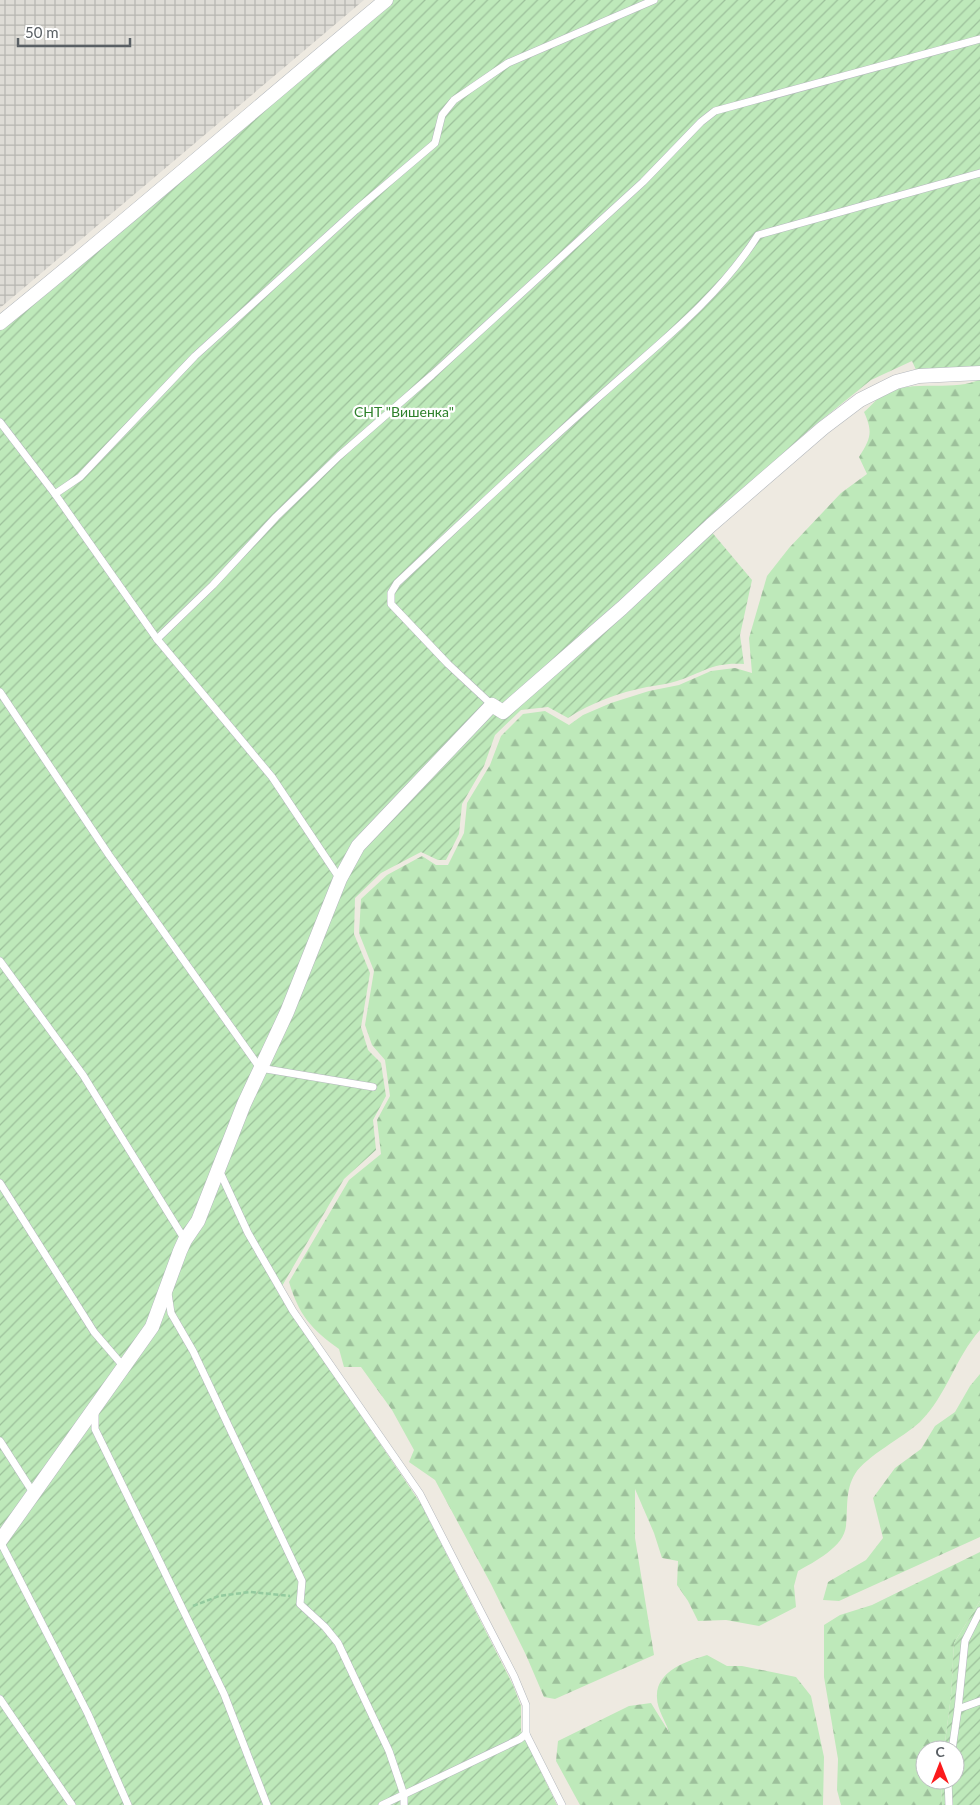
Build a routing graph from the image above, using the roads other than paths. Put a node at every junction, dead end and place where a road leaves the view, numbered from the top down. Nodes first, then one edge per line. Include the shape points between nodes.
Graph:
1 (386, 0) edge
2 (654, 0) edge
3 (980, 39) edge
4 (980, 173) edge
5 (0, 323) edge
6 (980, 373) edge
7 (0, 422) edge
8 (55, 494) junction
9 (157, 638) junction
10 (0, 692) edge
11 (492, 705) junction
12 (340, 879) junction
13 (0, 960) edge
14 (260, 1068) junction
15 (373, 1087) dead end
16 (218, 1169) junction
17 (0, 1183) edge
18 (185, 1240) junction
19 (167, 1286) junction
20 (124, 1367) junction
21 (95, 1408) junction
22 (0, 1441) edge
23 (34, 1495) junction
24 (0, 1541) edge
25 (980, 1611) edge
26 (0, 1699) edge
27 (980, 1701) edge
28 (958, 1710) junction
29 (526, 1734) junction
30 (954, 1740) edge
31 (948, 1790) edge
32 (404, 1795) junction
33 (72, 1805) edge
34 (128, 1805) edge
35 (267, 1805) edge
36 (382, 1805) edge
37 (404, 1805) edge
38 (562, 1805) edge
39 (949, 1805) edge

1 - 5 street
2 - 8 lane via 508,63 454,100 442,115 435,143 195,356 80,477
3 - 9 lane via 715,111 643,182 339,456
4 - 11 lane via 758,234 742,261 686,322 593,402 397,583 391,593 391,604
6 - 11 street via 919,376 896,382 860,400 711,524 622,608 503,712
7 - 8 lane
8 - 9 lane
9 - 12 lane via 272,777
10 - 14 lane via 109,855
11 - 12 street via 358,846
12 - 14 street via 287,1012
13 - 18 lane via 82,1075
14 - 15 lane
14 - 16 street
16 - 18 street via 198,1221
16 - 29 lane via 248,1233 293,1311 420,1494 514,1676 526,1705
17 - 20 lane via 94,1332
18 - 19 street
19 - 20 street via 152,1326
19 - 32 lane via 171,1313 193,1351 302,1582 300,1604 338,1643 389,1751
20 - 21 street
21 - 23 street
21 - 35 lane via 95,1429 224,1694
22 - 23 lane
23 - 24 street
24 - 34 lane via 88,1714
25 - 28 lane via 965,1641
26 - 33 lane
27 - 28 lane
28 - 30 lane
29 - 32 lane
29 - 38 lane
31 - 39 lane
32 - 36 lane
32 - 37 lane

